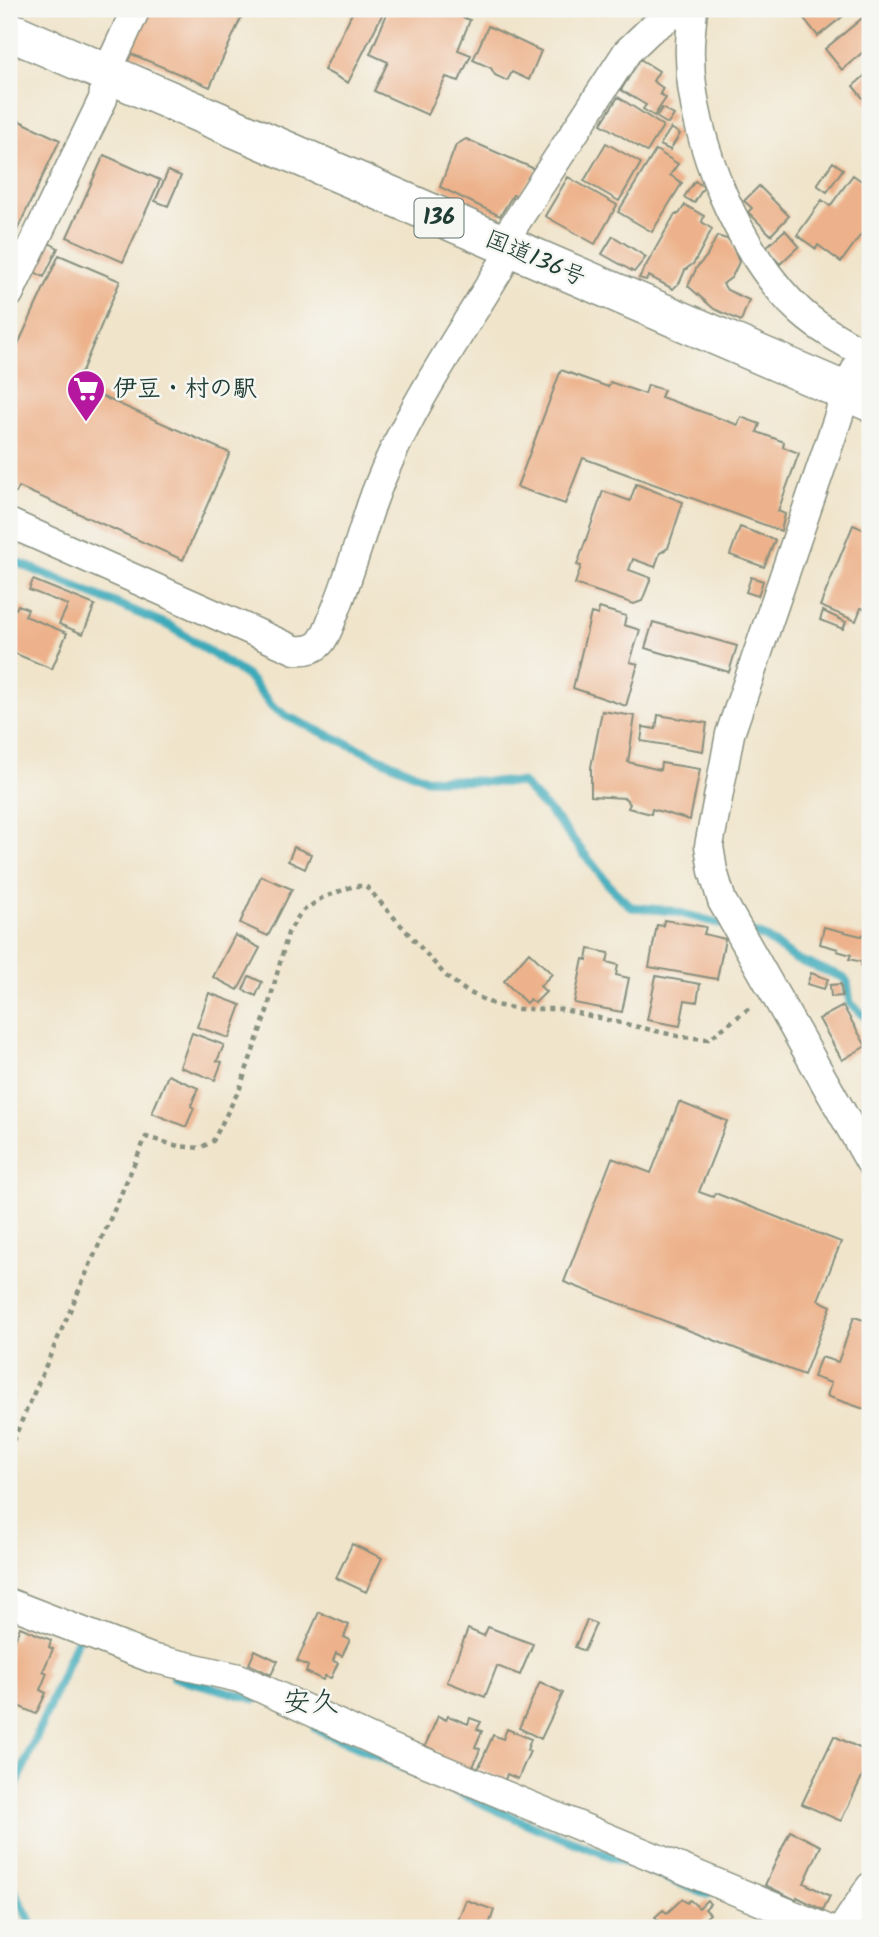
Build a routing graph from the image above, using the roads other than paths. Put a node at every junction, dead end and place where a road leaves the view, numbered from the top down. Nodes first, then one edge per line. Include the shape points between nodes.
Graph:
1 (136, 9) edge
2 (680, 9) edge
3 (692, 9) edge
4 (9, 31) edge
5 (9, 58) edge
6 (104, 86) junction
7 (501, 256) junction
8 (9, 294) edge
9 (867, 354) edge
10 (856, 409) edge
11 (9, 523) edge
12 (870, 1162) edge
13 (9, 1603) edge
14 (870, 1887) edge
15 (824, 1928) edge
16 (843, 1928) edge

1 - 6 street
2 - 7 street via 627,52
3 - 9 street via 690,58 700,124 745,241 771,281 803,313
4 - 6 highway, 国道136号 / 136
5 - 6 highway, 国道136号 / 136
6 - 7 highway, 国道136号 / 136
6 - 8 street
7 - 10 highway, 国道136号 / 136
7 - 11 street via 387,464 350,573 318,645 295,650
9 - 10 street
10 - 12 street via 730,734 709,846 722,901
13 - 15 street via 150,1658 239,1678 386,1746
14 - 16 street

